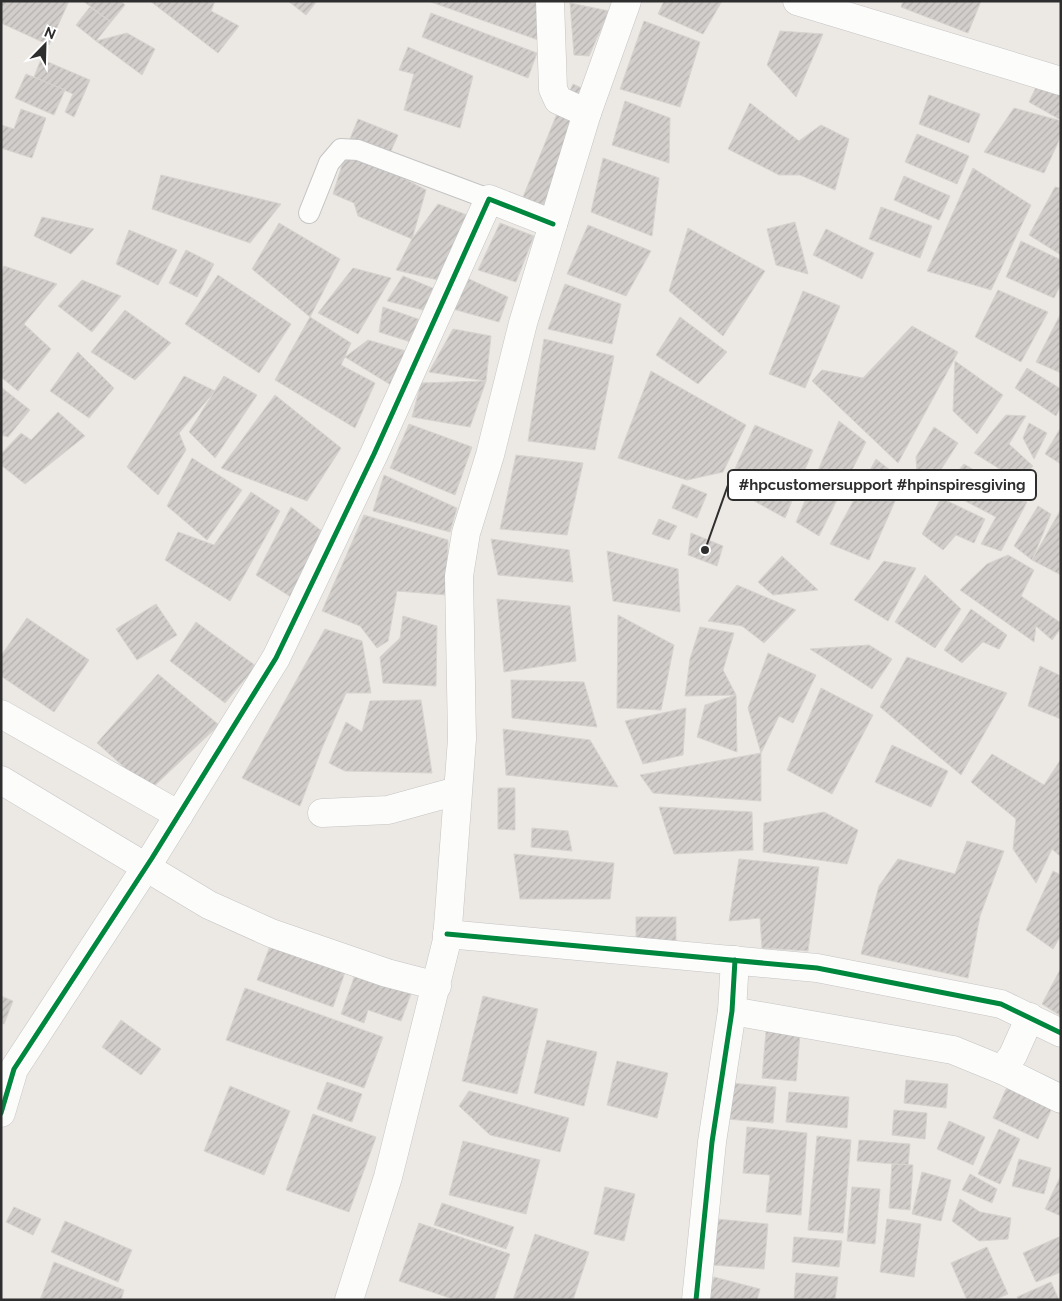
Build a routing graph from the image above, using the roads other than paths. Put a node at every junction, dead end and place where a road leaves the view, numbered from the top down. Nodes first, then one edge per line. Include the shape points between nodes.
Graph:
1 (550, 1) edge
2 (627, 1) edge
3 (797, 1) edge
4 (1061, 81) edge
5 (587, 113) junction
6 (488, 199) junction
7 (309, 213) dead end
8 (553, 224) junction
9 (1, 714) edge
10 (1, 780) edge
11 (456, 791) junction
12 (322, 813) dead end
13 (177, 819) junction
14 (149, 862) junction
15 (447, 937) junction
16 (732, 963) junction
17 (439, 978) junction
18 (732, 1004) junction
19 (1028, 1023) junction
20 (1061, 1033) edge
21 (1008, 1062) junction
22 (1061, 1099) edge
23 (1, 1113) edge
24 (349, 1300) edge
25 (696, 1300) edge

1 - 5 street via 552,89 558,100
2 - 5 street
3 - 4 street
5 - 8 street
6 - 7 lane via 358,150 341,149 329,162
6 - 8 street
6 - 13 street via 374,454 276,658
8 - 11 street via 466,533 459,576 462,738
9 - 13 street
10 - 14 street
11 - 12 street via 388,810
11 - 15 street
13 - 14 street
14 - 17 street via 209,905 271,933 387,972
14 - 23 street via 14,1070
15 - 16 street via 690,956
15 - 17 street
16 - 18 street
16 - 19 street via 817,968 986,1000
17 - 24 street via 388,1178
18 - 21 street
18 - 25 street via 712,1142
19 - 20 street
19 - 21 street
21 - 22 street

